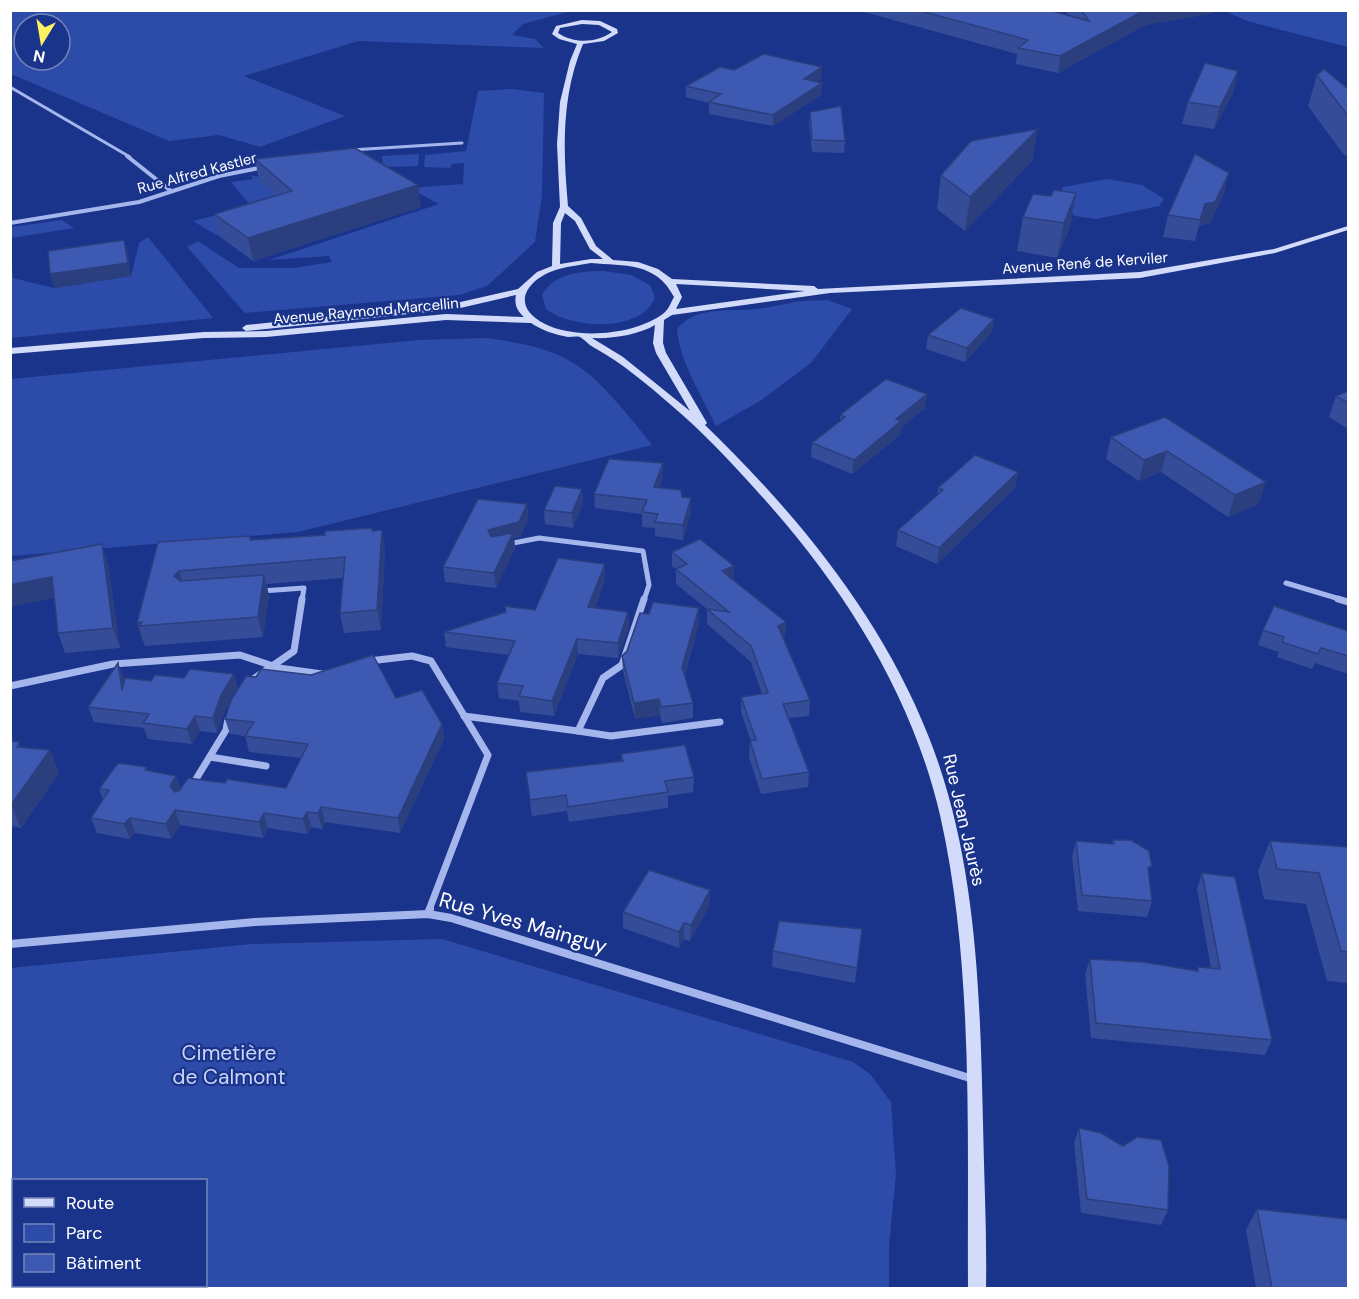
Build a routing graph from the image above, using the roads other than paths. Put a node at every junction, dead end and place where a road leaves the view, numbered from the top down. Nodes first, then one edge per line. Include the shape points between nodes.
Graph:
1 (594, 14) dead end
2 (591, 22) junction
3 (581, 42) junction
4 (10, 87) edge
5 (462, 143) dead end
6 (345, 151) edge
7 (276, 164) edge
8 (171, 191) junction
9 (564, 207) junction
10 (1348, 222) edge
11 (10, 223) edge
12 (1348, 228) edge
13 (1338, 231) junction
14 (610, 261) junction
15 (556, 267) junction
16 (670, 281) junction
17 (830, 290) junction
18 (521, 291) junction
19 (670, 313) junction
20 (531, 320) junction
21 (660, 321) junction
22 (204, 335) junction
23 (584, 336) junction
24 (10, 351) edge
25 (707, 432) junction
26 (506, 544) edge
27 (1286, 583) dead end
28 (256, 591) edge
29 (1348, 602) edge
30 (362, 663) edge
31 (269, 666) junction
32 (332, 672) edge
33 (10, 686) edge
34 (246, 688) edge
35 (230, 714) edge
36 (464, 717) junction
37 (720, 722) dead end
38 (578, 731) junction
39 (210, 757) junction
40 (266, 766) dead end
41 (187, 793) edge
42 (428, 914) junction
43 (10, 944) edge
44 (973, 1079) junction
45 (977, 1288) edge

1 - 2 main road
2 - 3 main road via 613,27 615,33
2 - 3 main road via 572,23 555,30 564,39
3 - 9 main road via 562,102
4 - 8 street via 133,159
5 - 6 street
7 - 8 street, Rue Alfred Kastler
8 - 11 street, Rue Alfred Kastler via 139,202
9 - 14 main road via 578,220 593,247
9 - 15 main road via 557,223
10 - 13 main road, Avenue René de Kerviler
12 - 13 main road, Avenue René de Kerviler
13 - 17 main road, Avenue René de Kerviler via 1275,252 1140,275
14 - 15 main road
14 - 16 main road via 635,264
15 - 18 main road via 528,282
16 - 17 main road, Avenue René de Kerviler
16 - 19 main road via 678,297
17 - 19 main road, Avenue René de Kerviler
18 - 20 main road via 522,311
18 - 22 main road, Avenue Raymond Marcellin via 456,306
19 - 21 main road
20 - 22 main road, Avenue Raymond Marcellin via 446,317 266,334
20 - 23 main road, Avenue Raymond Marcellin
21 - 23 main road via 626,333
21 - 25 main road, Rue Jean Jaurès via 661,353
22 - 24 main road, Avenue Raymond Marcellin
23 - 25 main road, Rue Jean Jaurès via 618,357
25 - 44 main road, Rue Jean Jaurès via 780,512 856,609 882,649 922,735 959,873 970,977
26 - 38 street via 540,538 643,551 650,585 622,665 603,678
27 - 29 street
28 - 31 street via 304,588 294,651
30 - 36 street via 412,656 431,660
31 - 32 street via 322,675
31 - 33 street via 240,655 113,664
31 - 34 street via 251,679
35 - 39 street via 226,730
36 - 38 street
36 - 42 street via 488,755
37 - 38 street via 611,736
39 - 40 street
39 - 41 street
42 - 43 street, Rue Yves Mainguy via 255,922
42 - 44 street, Rue Yves Mainguy via 462,921
44 - 45 main road, Rue Jean Jaurès

